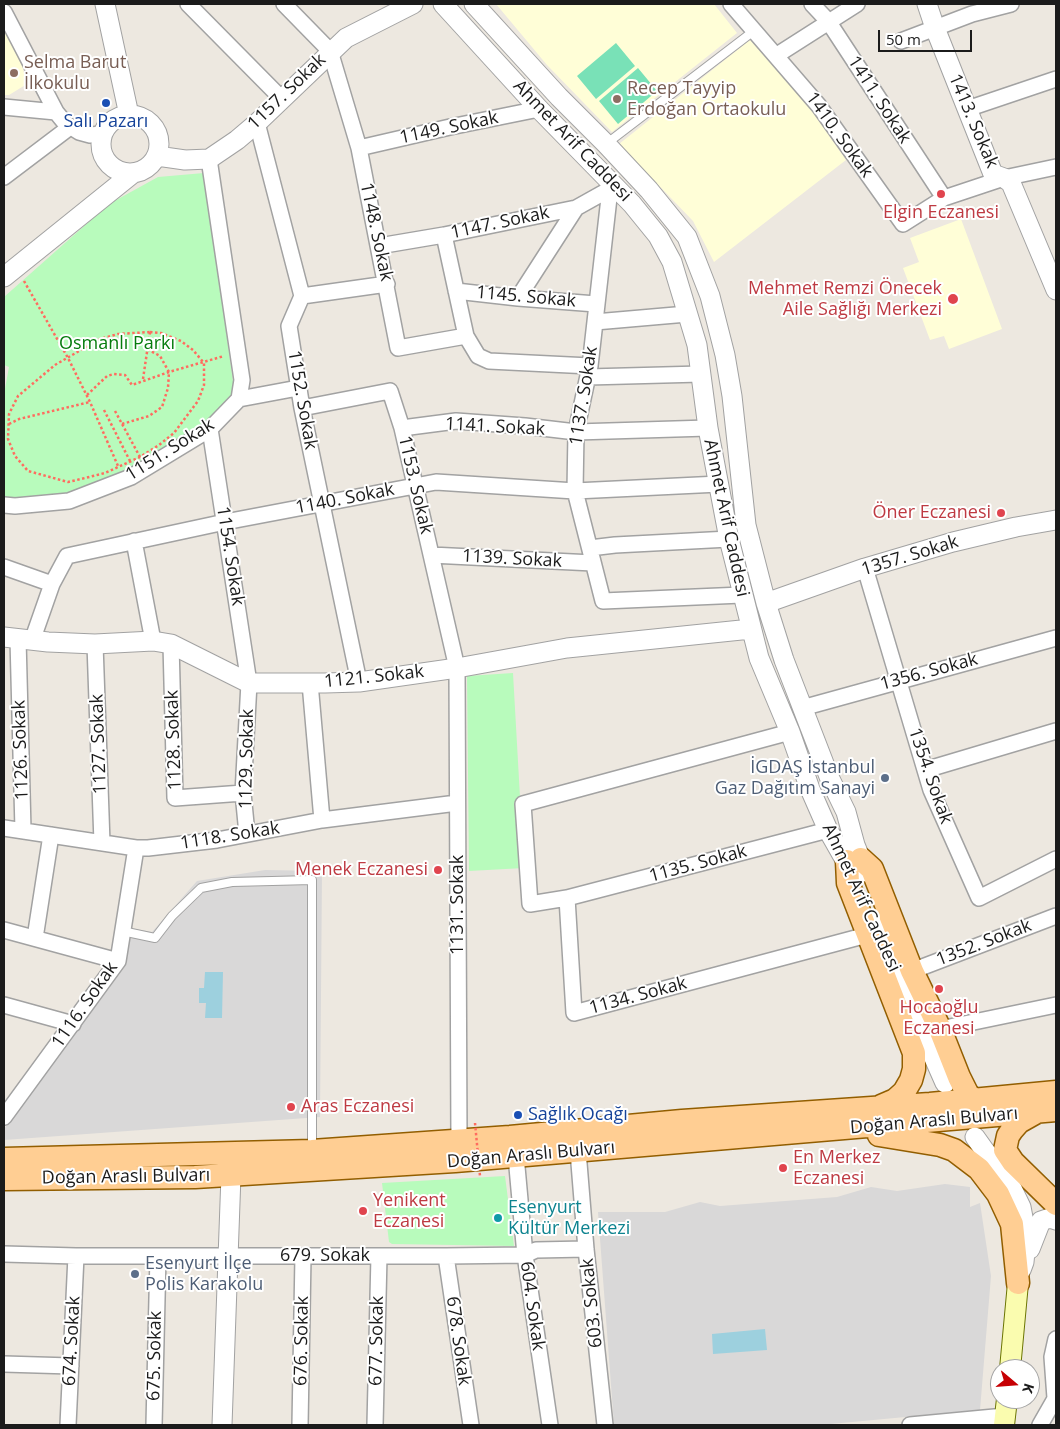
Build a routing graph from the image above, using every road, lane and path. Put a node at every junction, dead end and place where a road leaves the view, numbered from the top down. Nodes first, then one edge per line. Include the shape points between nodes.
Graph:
1 (105, 4) edge
2 (188, 4) edge
3 (284, 4) edge
4 (413, 4) edge
5 (443, 4) edge
6 (474, 4) edge
7 (731, 4) edge
8 (812, 4) edge
9 (857, 4) edge
10 (927, 4) edge
11 (1011, 4) edge
12 (388, 8) edge
13 (971, 9) edge
14 (4, 12) edge
15 (828, 21) junction
16 (936, 28) junction
17 (754, 30) junction
18 (901, 41) dead end
19 (330, 51) junction
20 (777, 55) junction
21 (1056, 79) edge
22 (282, 99) junction
23 (4, 108) edge
24 (539, 109) junction
25 (967, 110) junction
26 (56, 112) junction
27 (129, 115) junction
28 (257, 123) junction
29 (70, 127) junction
30 (102, 134) junction
31 (606, 144) junction
32 (359, 148) junction
33 (157, 156) junction
34 (209, 159) junction
35 (1056, 167) edge
36 (132, 174) junction
37 (4, 177) edge
38 (1004, 178) junction
39 (612, 186) junction
40 (944, 198) junction
41 (576, 208) junction
42 (444, 235) junction
43 (379, 246) junction
44 (10, 272) edge
45 (387, 284) junction
46 (1056, 290) edge
47 (456, 291) junction
48 (302, 296) junction
49 (518, 298) junction
50 (596, 304) junction
51 (687, 314) junction
52 (595, 322) junction
53 (150, 332) junction
54 (466, 336) junction
55 (147, 349) junction
56 (238, 352) junction
57 (68, 358) junction
58 (204, 363) junction
59 (169, 372) junction
60 (589, 372) junction
61 (701, 374) junction
62 (142, 380) junction
63 (298, 388) junction
64 (87, 395) junction
65 (239, 399) junction
66 (90, 402) junction
67 (302, 408) junction
68 (104, 410) dead end
69 (115, 411) dead end
70 (9, 424) junction
71 (122, 424) junction
72 (402, 428) junction
73 (708, 428) junction
74 (210, 429) junction
75 (576, 432) junction
76 (737, 446) junction
77 (140, 457) junction
78 (130, 462) junction
79 (118, 466) junction
80 (719, 484) junction
81 (414, 485) junction
82 (575, 491) junction
83 (322, 504) junction
84 (4, 505) edge
85 (1056, 520) edge
86 (225, 522) junction
87 (729, 539) junction
88 (134, 541) junction
89 (432, 555) junction
90 (591, 555) junction
91 (4, 567) edge
92 (865, 568) junction
93 (52, 584) junction
94 (742, 594) junction
95 (766, 602) junction
96 (751, 629) junction
97 (1056, 638) edge
98 (18, 639) edge
99 (162, 643) junction
100 (95, 644) junction
101 (457, 668) junction
102 (899, 680) junction
103 (359, 682) junction
104 (249, 683) junction
105 (310, 683) junction
106 (802, 708) junction
107 (1056, 731) edge
108 (790, 732) junction
109 (926, 770) junction
110 (830, 779) junction
111 (810, 789) junction
112 (243, 793) junction
113 (457, 803) junction
114 (322, 820) junction
115 (4, 828) edge
116 (23, 830) junction
117 (828, 830) junction
118 (247, 834) junction
119 (51, 835) junction
120 (102, 843) junction
121 (136, 848) junction
122 (1056, 859) edge
123 (854, 860) junction
124 (567, 898) junction
125 (1056, 916) edge
126 (4, 930) edge
127 (122, 931) junction
128 (867, 935) junction
129 (35, 938) junction
130 (118, 961) junction
131 (912, 971) junction
132 (4, 1005) edge
133 (1056, 1005) edge
134 (73, 1024) junction
135 (940, 1029) junction
136 (949, 1082) dead end
137 (1056, 1092) edge
138 (974, 1100) junction
139 (875, 1108) junction
140 (1046, 1111) edge
141 (4, 1117) edge
142 (475, 1122) dead end
143 (846, 1129) junction
144 (458, 1141) junction
145 (312, 1151) junction
146 (578, 1151) junction
147 (516, 1156) junction
148 (4, 1159) edge
149 (231, 1175) junction
150 (480, 1176) dead end
151 (4, 1178) edge
152 (1056, 1204) edge
153 (1056, 1219) edge
154 (586, 1249) junction
155 (4, 1254) edge
156 (525, 1255) junction
157 (76, 1256) junction
158 (158, 1256) junction
159 (229, 1256) junction
160 (303, 1256) junction
161 (378, 1256) junction
162 (446, 1256) junction
163 (1021, 1272) junction
164 (1056, 1339) edge
165 (1011, 1359) edge
166 (4, 1364) edge
167 (71, 1366) junction
168 (1056, 1398) edge
169 (1006, 1413) edge
170 (68, 1425) edge
171 (154, 1425) edge
172 (222, 1425) edge
173 (300, 1425) edge
174 (375, 1425) edge
175 (471, 1425) edge
176 (550, 1425) edge
177 (605, 1425) edge
178 (910, 1425) edge
179 (1040, 1425) edge

1 - 27 street
2 - 22 street
3 - 19 street
4 - 12 street, 1157. Sokak
5 - 24 street, Ahmet Arif Caddesi
6 - 31 street, Ahmet Arif Caddesi
7 - 17 street, 1410. Sokak
8 - 15 street, 1411. Sokak
9 - 15 street
10 - 16 street, 1413. Sokak
11 - 13 street
12 - 19 street, 1157. Sokak
13 - 16 street
14 - 26 street
15 - 20 street
15 - 40 street, 1411. Sokak
16 - 18 street
16 - 25 street, 1413. Sokak
17 - 20 street, 1410. Sokak
17 - 31 lane
19 - 22 street, 1157. Sokak
19 - 32 street, 1148. Sokak
20 - 40 street, 1410. Sokak via 819,106 903,224
21 - 25 street
22 - 28 street, 1157. Sokak
23 - 26 street
24 - 32 street, 1149. Sokak
24 - 39 street, Ahmet Arif Caddesi
25 - 38 street, 1413. Sokak via 993,174
26 - 29 street
27 - 30 street via 113,120
27 - 33 street via 148,120 154,128 159,146
28 - 34 street, 1157. Sokak
28 - 48 street
29 - 30 street via 90,135
29 - 37 street
30 - 36 street via 100,144 106,162 113,169
31 - 76 street, Ahmet Arif Caddesi via 687,237 710,296 722,341
32 - 43 street, 1148. Sokak
33 - 34 street
33 - 36 street via 147,168
34 - 56 street
35 - 38 street
36 - 44 street
38 - 40 street
38 - 46 street, 1413. Sokak via 1012,185
39 - 41 street, 1147. Sokak
39 - 50 street, 1137. Sokak
39 - 51 street, Ahmet Arif Caddesi via 632,204 658,236 672,262
41 - 42 street, 1147. Sokak
41 - 49 street
42 - 43 street, 1147. Sokak
42 - 47 street
43 - 45 street, 1148. Sokak
44 - 57 path
45 - 48 street
45 - 54 street, 1148. Sokak via 398,348
47 - 49 street, 1145. Sokak
47 - 54 street
48 - 63 street, 1152. Sokak via 289,326
49 - 50 street, 1145. Sokak
50 - 52 street, 1137. Sokak
51 - 52 street
51 - 61 street, Ahmet Arif Caddesi via 697,345
52 - 60 street, 1137. Sokak
53 - 55 path
53 - 57 path via 100,339
53 - 58 path via 162,332 181,341
54 - 60 street via 478,356 489,361
55 - 59 path via 160,356
55 - 62 path
56 - 58 path
56 - 65 street via 242,380
57 - 64 path
57 - 70 path via 18,396
58 - 59 path
58 - 77 path via 204,385 198,401 174,433
59 - 62 path
59 - 71 path via 162,407 149,416
60 - 61 street
60 - 75 street, 1137. Sokak
61 - 73 street, Ahmet Arif Caddesi
62 - 64 path via 132,385 126,375 114,374 107,376
63 - 65 street
63 - 67 street, 1152. Sokak
64 - 66 path
65 - 74 street, 1151. Sokak
66 - 70 path
66 - 79 path
67 - 72 street, 1153. Sokak via 390,391
67 - 83 street, 1152. Sokak
68 - 78 path
69 - 71 path
70 - 79 path via 8,439 15,456 28,471 68,482 105,473
71 - 77 path
72 - 75 street, 1141. Sokak via 456,421
72 - 81 street, 1153. Sokak
73 - 75 street, 1141. Sokak
73 - 76 street via 725,430
73 - 80 street, Ahmet Arif Caddesi
74 - 84 street, 1151. Sokak via 131,477 69,501
74 - 86 street, 1154. Sokak
75 - 82 street, 1137. Sokak
76 - 95 street, Ahmet Arif Caddesi via 746,525
77 - 78 path
78 - 79 path
80 - 82 street, 1140. Sokak
80 - 87 street, Ahmet Arif Caddesi
81 - 82 street, 1140. Sokak via 436,482
81 - 83 street, 1140. Sokak
81 - 89 street, 1153. Sokak
82 - 90 street, 1137. Sokak
83 - 86 street, 1140. Sokak
83 - 103 street, 1152. Sokak
85 - 92 street, 1357. Sokak via 953,542
86 - 88 street, 1140. Sokak
86 - 104 street, 1154. Sokak
87 - 90 street, 1139. Sokak via 615,545
87 - 94 street, Ahmet Arif Caddesi
88 - 93 street, 1140. Sokak via 67,556
88 - 99 street
89 - 90 street, 1139. Sokak
89 - 101 street, 1153. Sokak
90 - 94 street, 1137. Sokak via 603,601
91 - 93 street
92 - 95 street, 1357. Sokak
92 - 102 street, 1354. Sokak
93 - 98 street, 1140. Sokak
94 - 96 street, Ahmet Arif Caddesi
95 - 106 street, Ahmet Arif Caddesi
96 - 101 street, 1121. Sokak via 567,648
96 - 108 street, Ahmet Arif Caddesi via 759,658
97 - 102 street, 1356. Sokak
98 - 100 street, 1121. Sokak
98 - 116 street, 1126. Sokak
99 - 100 street, 1121. Sokak
99 - 104 street, 1121. Sokak
99 - 112 street, 1128. Sokak via 175,798
100 - 120 street, 1127. Sokak
101 - 103 street, 1121. Sokak
101 - 113 street, 1131. Sokak
102 - 106 street, 1356. Sokak
102 - 109 street, 1354. Sokak
103 - 105 street, 1121. Sokak
104 - 105 street, 1121. Sokak
104 - 112 street, 1129. Sokak
105 - 114 street
106 - 110 street, Ahmet Arif Caddesi
107 - 109 street
108 - 111 street, Ahmet Arif Caddesi
108 - 124 street via 523,804 530,904
109 - 122 street, 1354. Sokak via 931,790 979,898
110 - 111 street via 830,792 816,796
110 - 123 street, Ahmet Arif Caddesi via 846,812
111 - 117 street, Ahmet Arif Caddesi
112 - 118 street, 1129. Sokak
113 - 114 street, 1118. Sokak
113 - 144 street, 1131. Sokak
114 - 118 street, 1118. Sokak
115 - 116 street, 1118. Sokak
116 - 119 street, 1118. Sokak
117 - 123 street, Ahmet Arif Caddesi
117 - 124 street, 1135. Sokak
118 - 121 street, 1118. Sokak
119 - 120 street, 1118. Sokak
119 - 129 street
120 - 121 street, 1118. Sokak
121 - 127 street, 1116. Sokak
123 - 128 main road via 848,883
123 - 131 main road via 872,869
123 - 136 street, Ahmet Arif Caddesi via 857,881
124 - 128 street, 1134. Sokak via 574,1013
125 - 131 street, 1352. Sokak
126 - 129 street
127 - 130 street, 1116. Sokak
127 - 145 lane via 156,938 172,916 201,888 232,882 312,880
128 - 139 main road via 914,1053 914,1069 904,1092 895,1100
129 - 130 street
130 - 134 street, 1116. Sokak
131 - 135 main road
132 - 134 street
133 - 135 street
134 - 141 street, 1116. Sokak
135 - 138 main road via 959,1077
137 - 138 main road, Doğan Araslı Bulvarı
138 - 139 main road, Doğan Araslı Bulvarı
139 - 144 main road, Doğan Araslı Bulvarı
140 - 143 main road, Doğan Araslı Bulvarı
140 - 152 main road via 1019,1122 1008,1136 1005,1150 1012,1162
142 - 150 path, bridge
143 - 146 main road, Doğan Araslı Bulvarı
143 - 163 main road via 940,1145 954,1150 979,1169 998,1194 1012,1224
144 - 145 main road, Doğan Araslı Bulvarı
145 - 148 main road, Doğan Araslı Bulvarı
146 - 147 main road, Doğan Araslı Bulvarı
146 - 154 street, 603. Sokak
147 - 149 main road, Doğan Araslı Bulvarı
147 - 156 street, 604. Sokak
149 - 151 main road, Doğan Araslı Bulvarı
149 - 159 street
153 - 163 street via 1041,1222
153 - 163 street via 979,1136 985,1152 1008,1180 1021,1206 1025,1228
154 - 156 street, 679. Sokak via 536,1250
154 - 177 street, 603. Sokak
155 - 157 street, 679. Sokak
156 - 162 street, 679. Sokak
156 - 176 street, 604. Sokak
157 - 158 street, 679. Sokak
157 - 167 street, 674. Sokak
158 - 159 street, 679. Sokak
158 - 171 street, 675. Sokak
159 - 160 street, 679. Sokak
159 - 172 street
160 - 161 street, 679. Sokak
160 - 173 street, 676. Sokak
161 - 162 street, 679. Sokak
161 - 174 street, 677. Sokak
162 - 175 street, 678. Sokak
163 - 165 main road
164 - 168 street via 1052,1357
166 - 167 street
167 - 170 street, 674. Sokak
168 - 179 street
169 - 178 street

